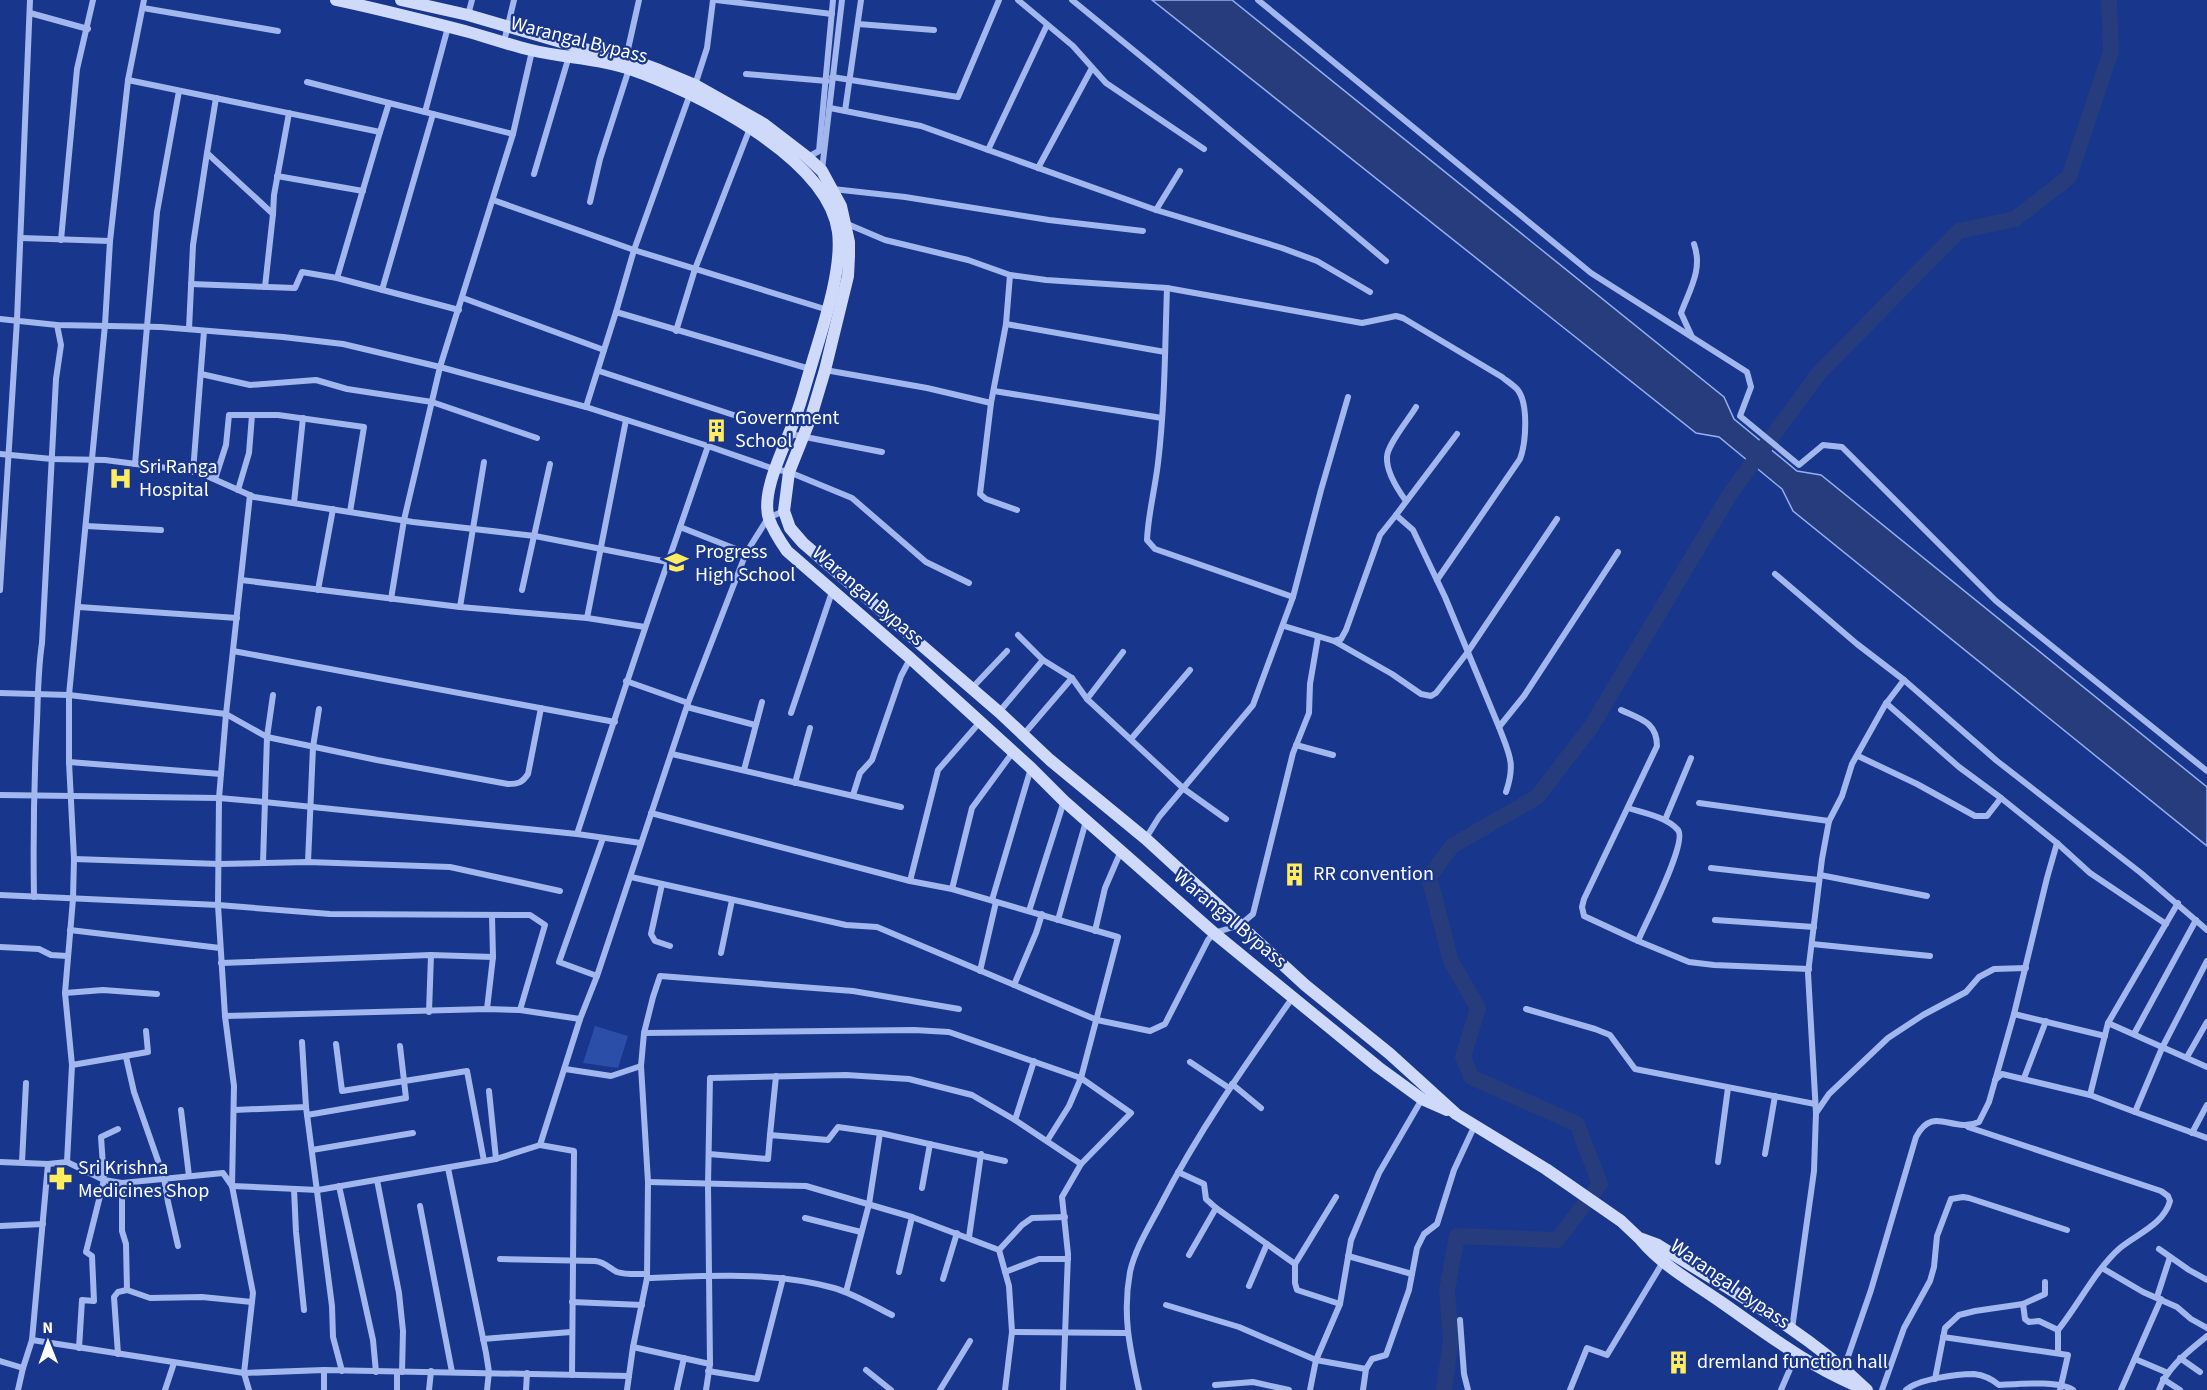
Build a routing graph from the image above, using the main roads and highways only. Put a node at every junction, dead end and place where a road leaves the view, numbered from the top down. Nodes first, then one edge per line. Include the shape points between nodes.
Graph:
1 (336, 0) edge
2 (401, 0) edge
3 (627, 63) junction
4 (693, 90) junction
5 (804, 162) junction
6 (1456, 1114) junction
7 (1639, 1238) junction
8 (1867, 1390) edge

1 - 3 main road, Warangal Bypass via 532,50
2 - 3 main road via 468,15
3 - 4 main road, Warangal Bypass
4 - 5 main road, Warangal Bypass
4 - 5 main road via 764,124
5 - 6 main road via 822,171 841,206 849,242 848,276 825,370 789,472 784,511 790,528
5 - 6 main road, Warangal Bypass via 828,202 838,231 838,259 828,310 790,434 774,469 768,518 787,551 1014,752 1211,936 1422,1099
6 - 7 main road, Warangal Bypass via 1546,1169
7 - 8 main road via 1658,1245 1792,1329
7 - 8 main road, Warangal Bypass via 1663,1262 1796,1355

